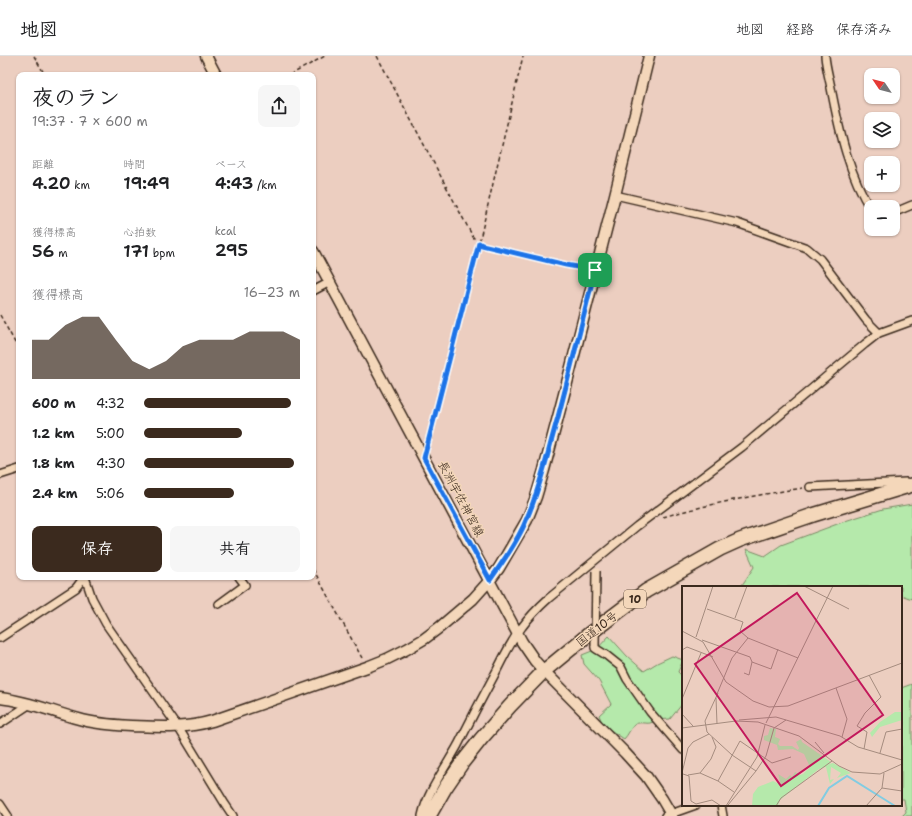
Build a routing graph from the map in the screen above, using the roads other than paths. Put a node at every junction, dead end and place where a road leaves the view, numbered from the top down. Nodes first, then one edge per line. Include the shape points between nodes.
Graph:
1 (206, 56) edge
2 (649, 56) edge
3 (825, 56) edge
4 (214, 72) edge
5 (615, 195) junction
6 (865, 200) edge
7 (912, 205) edge
8 (900, 210) edge
9 (316, 256) edge
10 (330, 282) junction
11 (316, 290) edge
12 (912, 321) edge
13 (880, 333) junction
14 (16, 470) edge
15 (0, 475) edge
16 (912, 484) edge
17 (810, 487) road end
18 (597, 559) junction
19 (82, 580) edge
20 (85, 580) edge
21 (241, 580) edge
22 (490, 580) junction
23 (219, 604) dead end
24 (517, 633) junction
25 (0, 638) edge
26 (544, 671) junction
27 (0, 698) edge
28 (30, 704) junction
29 (0, 724) edge
30 (178, 727) junction
31 (682, 749) edge
32 (0, 804) edge
33 (693, 806) edge
34 (721, 806) edge
35 (669, 815) edge
36 (8, 816) edge
37 (232, 816) edge
38 (422, 816) edge
39 (429, 816) edge
40 (723, 816) edge

1 - 4 street
2 - 5 street
3 - 6 street via 848,163
5 - 13 street via 737,223 807,248 820,259 866,320
5 - 22 street via 536,497 514,544
7 - 8 street
9 - 10 street, 長洲宇佐神宮線
10 - 11 street
10 - 22 street, 長洲宇佐神宮線
12 - 13 street
13 - 18 street via 742,446
14 - 15 street
16 - 17 street
16 - 26 highway, 国道10号 / 10 via 813,515 720,549 646,591
18 - 24 street via 549,598
18 - 31 street, bridge via 595,648 621,667 650,712
19 - 25 street via 76,588
20 - 30 street via 106,624
21 - 23 street via 245,585
22 - 24 street, 長洲宇佐神宮線
22 - 30 street via 473,599 440,627 424,639 387,659 212,721
24 - 26 street, 長洲宇佐神宮線
24 - 38 street via 429,796
26 - 35 street, 長洲宇佐神宮線 via 646,776 662,799
26 - 39 highway, 国道10号 / 10 via 471,751
27 - 28 street
28 - 29 street
28 - 30 street via 100,724
30 - 37 street
32 - 36 street
33 - 35 street
34 - 40 street

